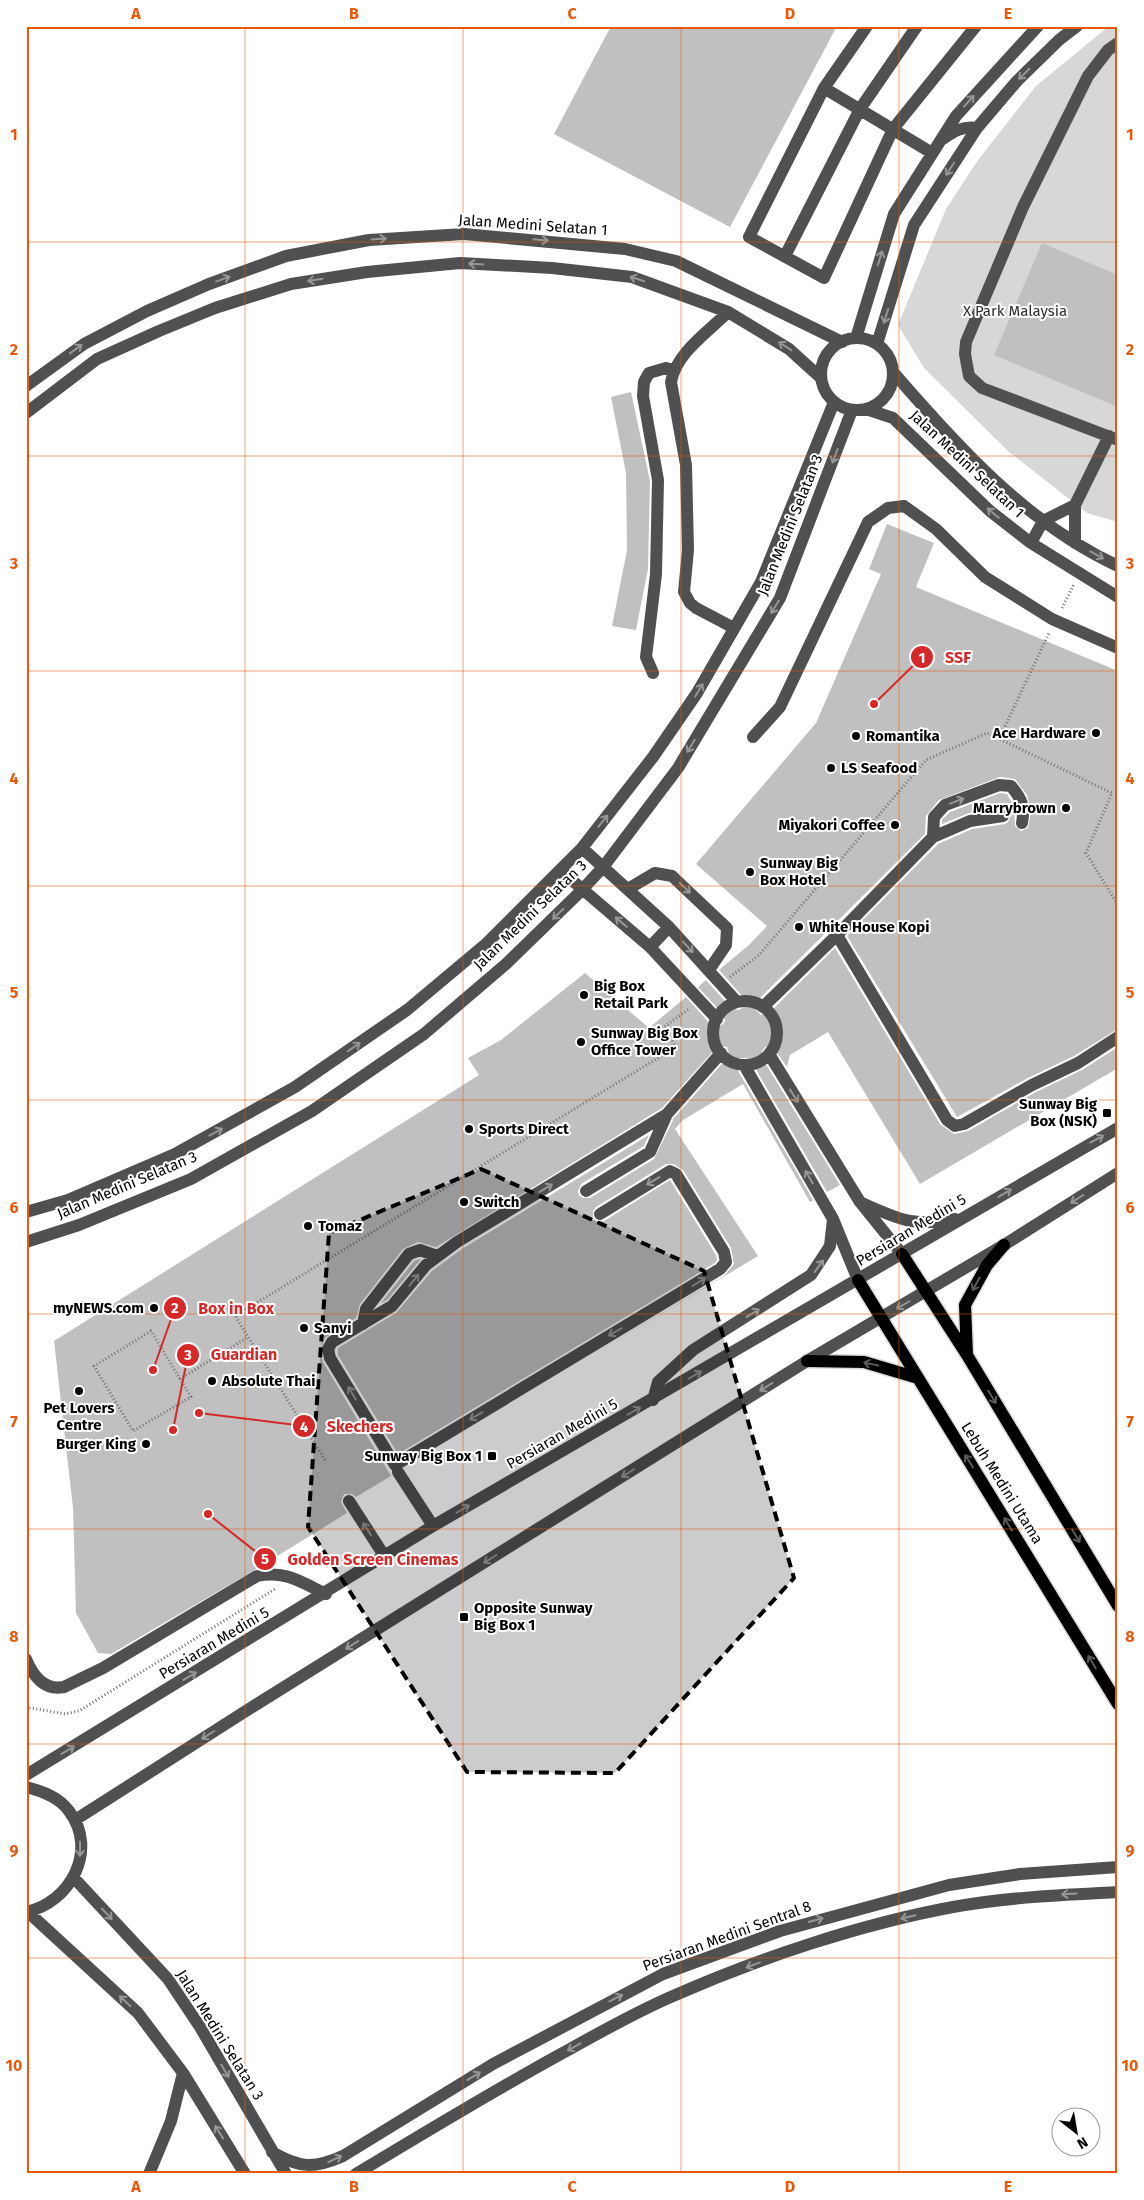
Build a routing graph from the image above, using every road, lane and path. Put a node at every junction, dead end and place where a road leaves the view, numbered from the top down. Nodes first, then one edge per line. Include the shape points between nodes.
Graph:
1 (867, 26) edge
2 (917, 26) edge
3 (976, 26) edge
4 (1077, 26) edge
5 (1036, 27) edge
6 (1118, 43) edge
7 (824, 88) junction
8 (860, 109) junction
9 (977, 128) junction
10 (893, 129) junction
11 (940, 140) junction
12 (932, 153) junction
13 (785, 256) junction
14 (728, 312) junction
15 (856, 338) junction
16 (842, 342) junction
17 (877, 344) junction
18 (673, 370) junction
19 (893, 372) junction
20 (821, 378) junction
21 (26, 386) edge
22 (834, 402) junction
23 (866, 409) junction
24 (852, 410) junction
25 (26, 413) edge
26 (1113, 438) edge
27 (1075, 505) junction
28 (1043, 521) junction
29 (1031, 543) junction
30 (1075, 543) junction
31 (1118, 566) edge
32 (1079, 574) junction
33 (1117, 597) edge
34 (1058, 615) dead end
35 (734, 628) junction
36 (1050, 631) dead end
37 (1118, 648) edge
38 (653, 673) dead end
39 (753, 737) dead end
40 (999, 739) junction
41 (1004, 816) dead end
42 (1022, 823) dead end
43 (933, 837) junction
44 (582, 848) junction
45 (604, 866) junction
46 (560, 870) junction
47 (628, 889) junction
48 (582, 890) junction
49 (1118, 905) edge
50 (669, 927) junction
51 (837, 935) junction
52 (650, 946) junction
53 (709, 970) junction
54 (730, 978) dead end
55 (737, 1002) junction
56 (692, 1006) dead end
57 (763, 1007) junction
58 (717, 1019) junction
59 (1118, 1037) edge
60 (721, 1054) junction
61 (769, 1054) junction
62 (744, 1065) junction
63 (667, 1114) junction
64 (1118, 1128) edge
65 (1118, 1173) edge
66 (586, 1191) dead end
67 (860, 1202) junction
68 (26, 1212) edge
69 (600, 1214) dead end
70 (963, 1218) junction
71 (833, 1219) junction
72 (26, 1242) edge
73 (1004, 1245) junction
74 (902, 1254) junction
75 (438, 1256) junction
76 (858, 1280) junction
77 (925, 1292) junction
78 (881, 1318) junction
79 (362, 1324) junction
80 (248, 1337) junction
81 (967, 1355) junction
82 (807, 1362) junction
83 (918, 1378) junction
84 (180, 1379) junction
85 (653, 1400) junction
86 (325, 1460) dead end
87 (398, 1472) dead end
88 (349, 1501) dead end
89 (433, 1526) junction
90 (385, 1557) junction
91 (293, 1578) junction
92 (326, 1594) junction
93 (1118, 1606) edge
94 (26, 1659) edge
95 (1118, 1704) edge
96 (26, 1707) edge
97 (26, 1775) edge
98 (26, 1788) edge
99 (75, 1820) junction
100 (1118, 1867) edge
101 (74, 1878) junction
102 (1118, 1892) edge
103 (27, 1912) edge
104 (183, 2073) junction
105 (272, 2152) junction
106 (149, 2174) edge
107 (245, 2174) edge
108 (286, 2174) edge
109 (356, 2174) edge

1 - 7 street
2 - 8 street
3 - 10 street
4 -> 9 street via 1017,81
11 -> 5 street via 956,116
6 - 26 street via 1108,50 1088,76 1046,161 992,278 966,342 965,354 969,376 982,388
7 - 8 street
7 - 13 street via 749,237
8 - 10 street
8 - 13 street
9 - 11 street via 968,126
9 -> 17 street via 914,225
10 - 12 street
10 - 13 street via 824,278
11 - 12 street
15 -> 12 street via 894,214
14 - 18 street
20 -> 14 street via 789,349
14 -> 25 street via 632,277 552,268 460,263 367,272 292,284 216,308 159,331 97,359
15 - 16 street
15 - 17 street
16 - 20 street via 830,350
21 -> 16 street, Jalan Medini Selatan 1 via 84,344 147,311 286,256 369,240 464,234 626,249 676,261
17 - 19 street via 888,355
18 - 35 street via 671,382 686,465 688,550 684,592 696,608
18 - 38 street via 666,368 649,373 642,396 658,480 656,574 646,657
19 - 23 street via 892,386 884,398
19 - 28 street, Jalan Medini Selatan 1 via 927,413 1007,491
20 - 22 street via 825,392
22 - 24 street
22 - 35 street, Jalan Medini Selatan 3 via 761,582
23 - 24 street
29 -> 23 street, Jalan Medini Selatan 1 via 990,511 893,418
24 -> 45 street, Jalan Medini Selatan 3 via 780,598 678,768
26 - 27 street
27 - 28 street
27 - 30 street
28 - 29 street
28 - 30 street, Jalan Medini Selatan 1
29 - 32 street, Jalan Medini Selatan 1
30 -> 31 street, Jalan Medini Selatan 1
32 - 33 street, Jalan Medini Selatan 1
32 - 34 path
44 -> 35 street, Jalan Medini Selatan 3 via 653,758 697,693
36 - 40 path
37 - 39 street via 1052,618 985,577 936,529 904,506 888,508 868,522 780,707
40 - 49 path via 1112,794 1086,853
40 - 54 path via 987,733 926,760 759,955
41 - 43 street via 970,821
43 -> 42 street via 934,817 945,805 999,785 1011,786 1019,796 1025,810
43 - 51 street
44 - 45 street
44 - 46 street, Jalan Medini Selatan 3
45 - 47 street
45 - 48 street, Jalan Medini Selatan 3
46 - 48 street
68 -> 46 street, Jalan Medini Selatan 3 via 68,1200 175,1154 295,1087 407,1010 487,943
47 - 50 street
47 -> 53 street via 656,873 672,876 727,928 726,944
52 -> 48 street
48 -> 72 street, Jalan Medini Selatan 3 via 506,964 424,1034 312,1111 191,1179 79,1225
50 - 52 street
50 -> 53 street
51 - 57 street
51 - 59 street via 947,1120 955,1126 1078,1062
52 - 58 street
53 - 55 street
55 - 57 street via 746,1001
55 - 58 street
56 - 80 path via 664,1027 676,1047 235,1316
57 - 61 street via 770,1013 777,1029 777,1038
58 - 60 street via 714,1037
60 - 62 street via 727,1060
60 - 63 street
61 - 62 street via 762,1060
61 -> 67 street
71 -> 62 street
63 - 66 street via 650,1152
75 -> 63 street
70 -> 64 street, Persiaran Medini 5
65 -> 73 street
67 - 70 street via 911,1222 929,1224
67 - 74 street
69 - 79 street via 670,1171 676,1174 724,1252 726,1262 720,1270 395,1465 328,1354 332,1342
70 - 74 street, Persiaran Medini 5
71 - 76 street
85 -> 71 street via 658,1382 693,1350 811,1275 830,1246
73 - 77 street
73 -> 81 main road via 987,1265 965,1305
74 - 76 street, Persiaran Medini 5
74 - 77 main road
79 -> 75 street via 392,1306 426,1265
75 - 79 street via 420,1250 410,1254 366,1309
76 - 78 main road, Lebuh Medini Utama
85 -> 76 street, Persiaran Medini 5
77 -> 78 street
77 - 81 main road
78 - 82 street
78 - 83 main road, Lebuh Medini Utama
80 - 84 path
80 - 86 path
81 -> 93 main road
83 -> 82 main road via 864,1362
82 -> 99 street
95 -> 83 main road, Lebuh Medini Utama
84 - 84 path via 191,1397 133,1431 94,1366 151,1331
89 -> 85 street, Persiaran Medini 5
87 - 89 street
90 -> 88 street
89 - 90 street, Persiaran Medini 5
90 - 92 street, Persiaran Medini 5
91 - 92 street
91 - 94 street via 278,1573 257,1576 103,1668 64,1687 44,1685
91 - 96 path via 79,1711 65,1714
97 -> 92 street, Persiaran Medini 5
98 - 99 street via 51,1796 69,1810
99 -> 101 street via 81,1848
105 -> 100 street, Persiaran Medini Sentral 8 via 306,2166 326,2164 493,2064 606,2003 663,1974 780,1930 949,1885 1020,1874
101 - 103 street via 55,1899
101 -> 105 street, Jalan Medini Selatan 3 via 168,1979 200,2026
102 -> 109 street via 1026,1897 953,1907 882,1923 783,1954 673,1996 601,2032 505,2084
104 -> 103 street via 138,2014
104 - 106 street via 171,2121
107 -> 104 street
105 - 108 street, Jalan Medini Selatan 3

